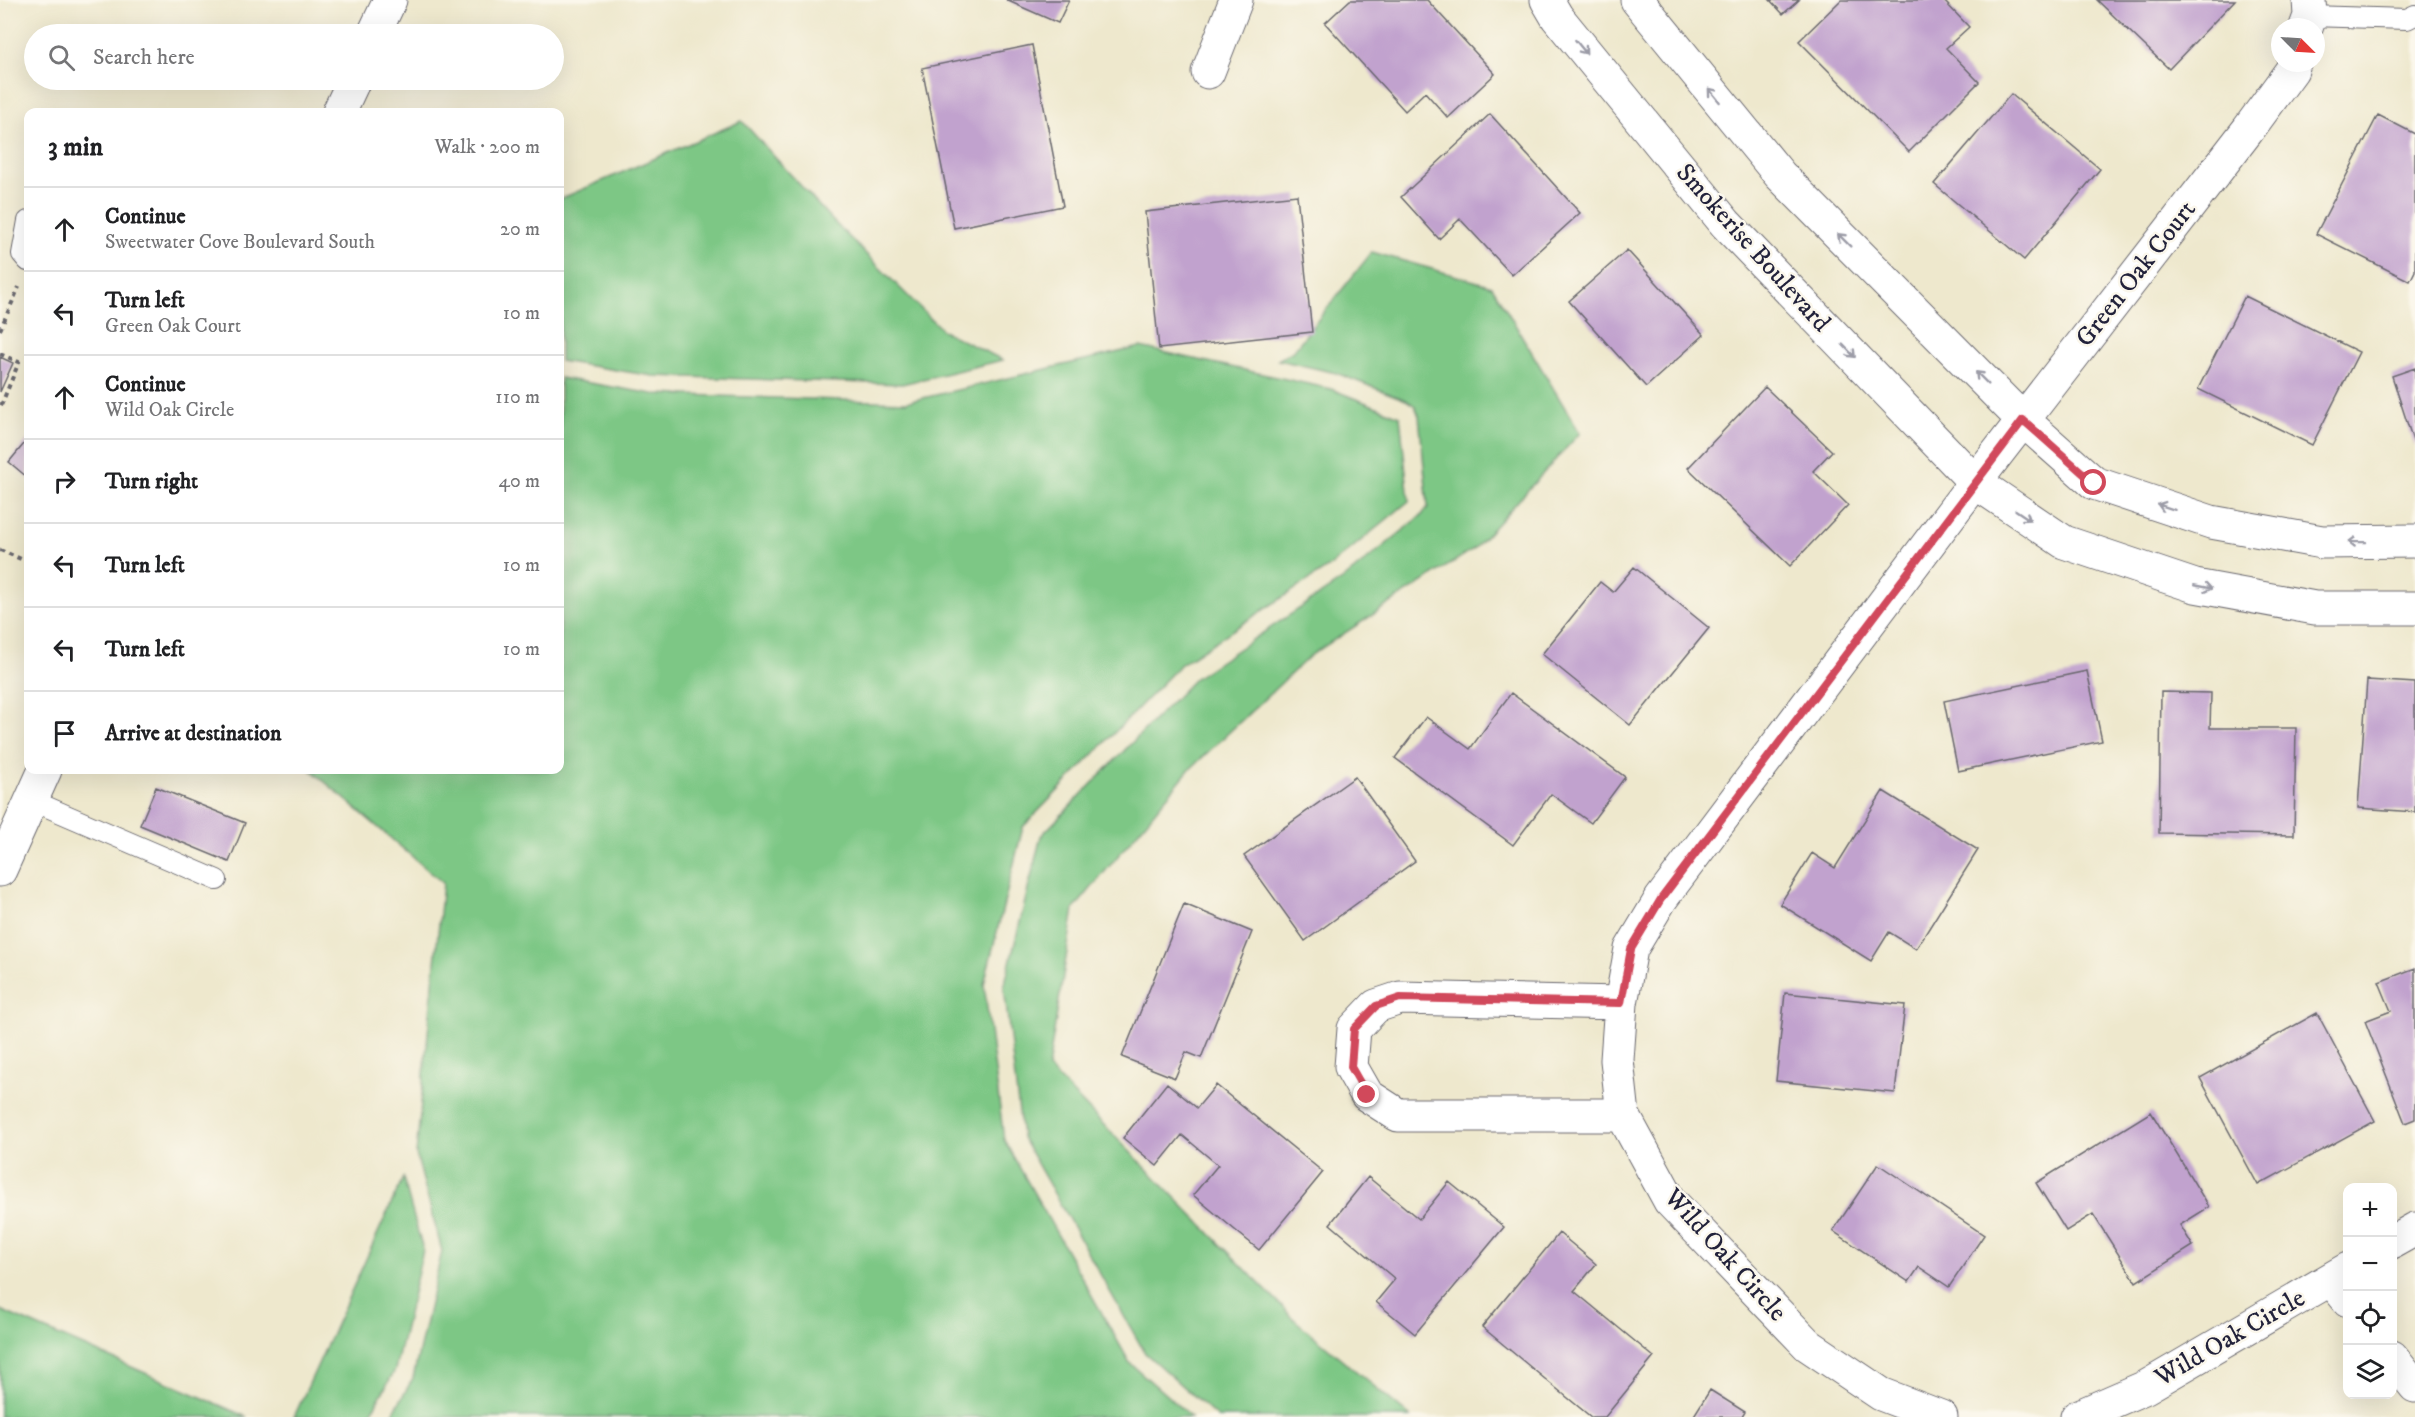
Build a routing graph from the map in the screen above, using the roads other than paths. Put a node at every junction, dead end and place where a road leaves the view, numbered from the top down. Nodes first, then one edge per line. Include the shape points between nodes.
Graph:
1 (390, 0) edge
2 (1236, 0) edge
3 (1547, 0) edge
4 (1636, 0) edge
5 (2308, 14) edge
6 (2415, 15) edge
7 (379, 24) edge
8 (1208, 72) dead end
9 (2291, 72) edge
10 (349, 90) edge
11 (341, 108) edge
12 (24, 243) edge
13 (24, 262) edge
14 (2023, 420) junction
15 (1975, 482) junction
16 (2415, 542) edge
17 (2415, 609) edge
18 (43, 774) edge
19 (31, 801) junction
20 (0, 870) edge
21 (216, 880) dead end
22 (1621, 1003) junction
23 (1623, 1115) junction
24 (2415, 1229) edge
25 (2397, 1239) edge
26 (2342, 1283) edge
27 (2397, 1364) edge
28 (2415, 1386) edge
29 (1941, 1417) edge
30 (2077, 1417) edge

1 - 7 street
2 - 8 street
3 -> 15 street, Smokerise Boulevard via 1726,224
14 -> 4 street via 1780,175
5 - 6 lane via 2407,19
9 - 14 street, Green Oak Court
10 - 11 street
12 - 13 lane
14 - 15 street, Green Oak Court
16 -> 14 street via 2322,542 2211,522 2094,483
15 -> 17 street, Smokerise Boulevard via 2064,542 2195,586 2315,608
15 - 22 street, Wild Oak Circle via 1661,899 1631,949
18 - 19 street
19 - 20 street
19 - 21 lane
22 - 23 street, Wild Oak Circle via 1617,1060
22 - 23 street via 1400,998 1376,1006 1354,1029 1351,1067 1367,1095 1398,1115
23 - 29 street, Wild Oak Circle via 1670,1201 1808,1345 1881,1394
24 - 25 street
26 - 30 street, Wild Oak Circle via 2146,1387
27 - 28 street

